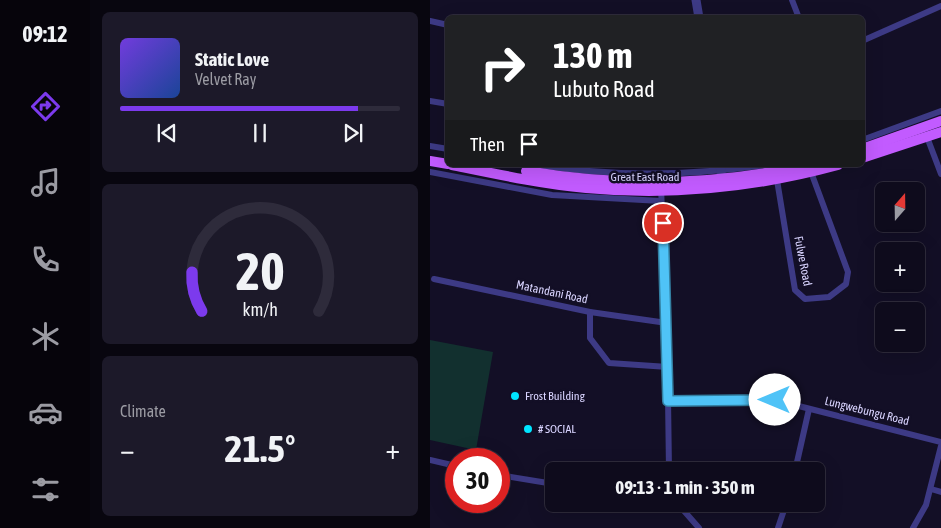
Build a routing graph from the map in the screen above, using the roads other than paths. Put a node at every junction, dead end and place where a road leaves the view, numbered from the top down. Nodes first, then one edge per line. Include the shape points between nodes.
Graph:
1 (696, 0) edge
2 (792, 0) edge
3 (941, 6) edge
4 (698, 15) edge
5 (798, 15) edge
6 (430, 21) edge
7 (445, 24) edge
8 (865, 40) edge
9 (430, 101) edge
10 (445, 104) edge
11 (941, 111) edge
12 (941, 121) edge
13 (941, 132) edge
14 (927, 137) junction
15 (865, 139) edge
16 (430, 146) edge
17 (445, 148) edge
18 (865, 148) edge
19 (430, 154) edge
20 (445, 156) edge
21 (865, 157) edge
22 (430, 161) edge
23 (445, 164) edge
24 (483, 167) edge
25 (558, 167) edge
26 (752, 167) edge
27 (824, 167) edge
28 (809, 169) edge
29 (430, 172) edge
30 (721, 172) edge
31 (941, 174) edge
32 (777, 180) junction
33 (661, 191) junction
34 (434, 279) dead end
35 (590, 312) junction
36 (667, 323) junction
37 (668, 367) junction
38 (668, 401) junction
39 (809, 409) junction
40 (941, 442) edge
41 (941, 446) edge
42 (430, 460) edge
43 (669, 462) edge
44 (796, 462) edge
45 (445, 463) edge
46 (510, 476) edge
47 (545, 482) edge
48 (931, 489) junction
49 (941, 492) edge
50 (685, 512) edge
51 (783, 512) edge
52 (699, 528) edge
53 (778, 528) edge
54 (913, 528) edge

1 - 4 street
2 - 5 street
3 - 8 street
6 - 7 street
9 - 10 street
11 - 15 street
12 - 18 main road
13 - 14 main road
14 - 21 main road
14 - 31 street
16 - 17 street
19 - 20 main road
22 - 23 main road
24 - 33 main road, Great East Road via 585,188
25 - 30 street via 627,174
26 - 30 street
27 - 28 main road, Great East Road
28 - 30 main road, Great East Road
28 - 32 main road, Great East Road
28 - 32 street, Fulwe Road via 848,272 846,284 829,297 805,299 795,290
29 - 33 street via 552,195
30 - 33 main road, Great East Road
32 - 33 main road, Great East Road
33 - 36 street
34 - 35 street, Matandani Road
35 - 36 street, Matandani Road
35 - 37 street via 590,338 608,362
36 - 37 street
37 - 38 street
38 - 39 street, Lungwebungu Road via 768,400
38 - 43 street
39 - 40 street, Lungwebungu Road
39 - 44 street
41 - 48 street
42 - 45 street
46 - 47 street
48 - 49 street
48 - 54 street via 924,511
50 - 52 street
51 - 53 street

